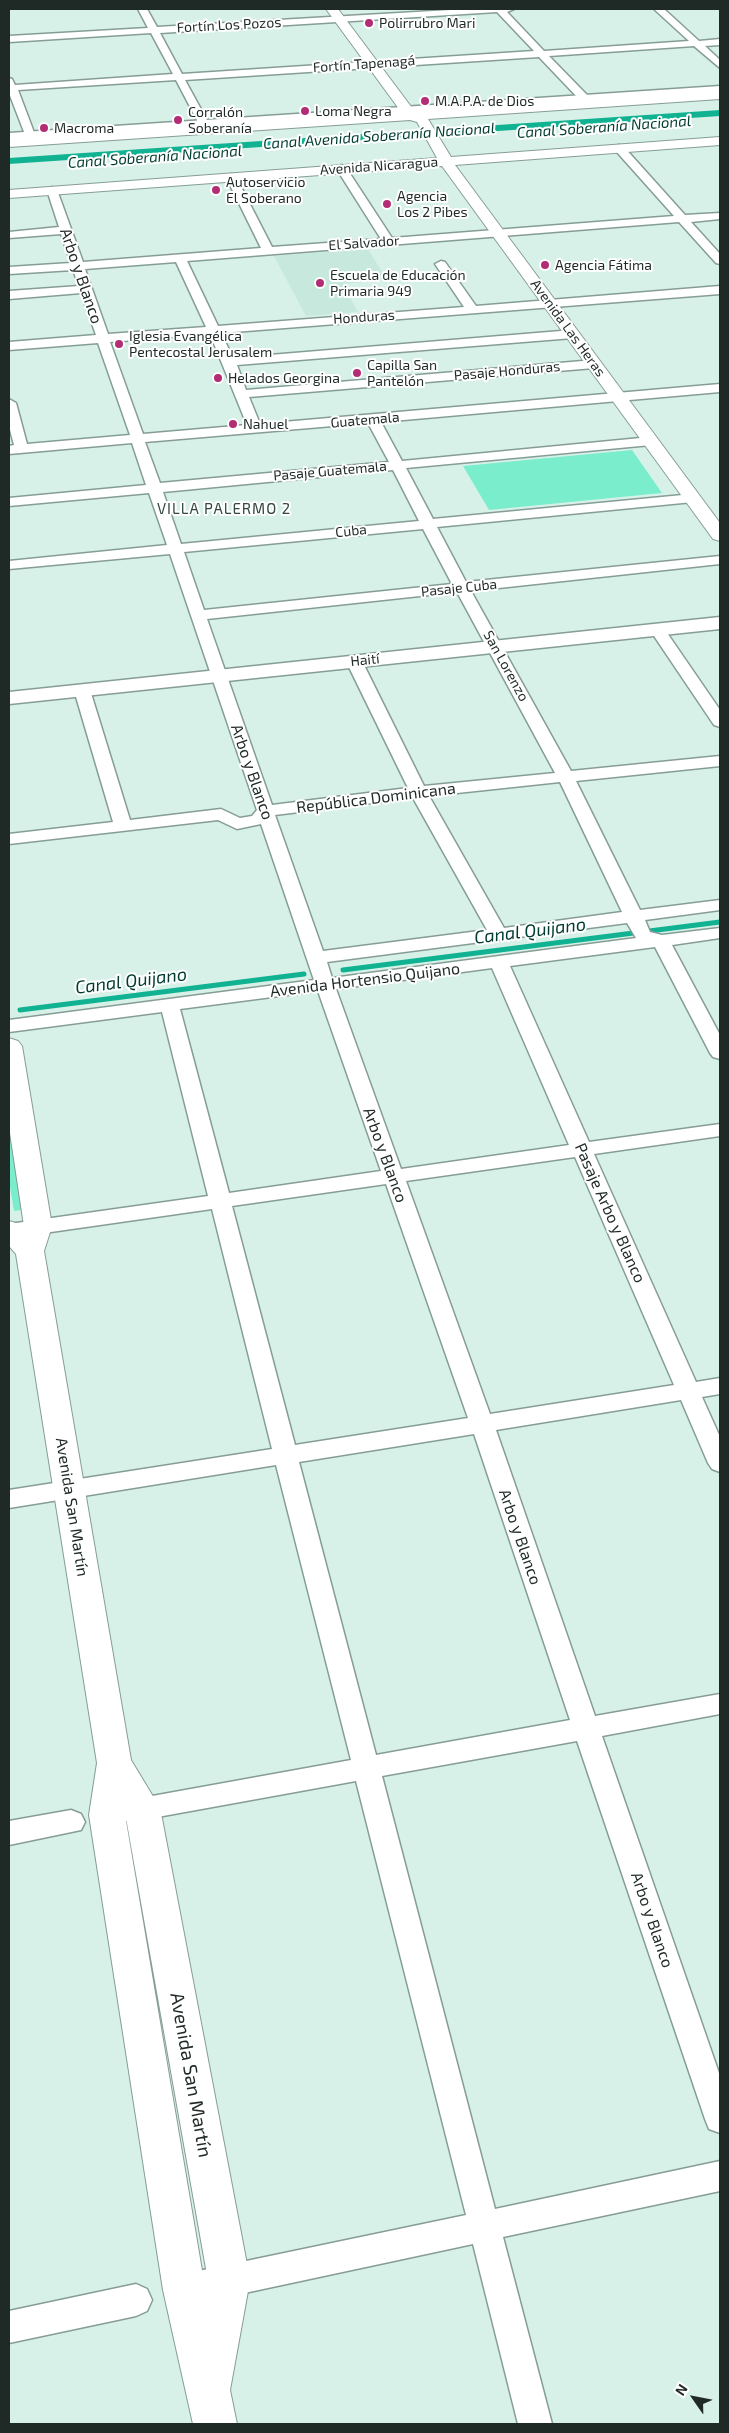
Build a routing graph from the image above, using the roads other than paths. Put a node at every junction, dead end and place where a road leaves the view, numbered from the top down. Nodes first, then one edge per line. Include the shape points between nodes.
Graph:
1 (143, 9) edge
2 (502, 9) edge
3 (659, 9) edge
4 (342, 14) edge
5 (154, 30) junction
6 (9, 39) edge
7 (720, 42) edge
8 (698, 44) junction
9 (542, 53) junction
10 (379, 63) junction
11 (720, 64) edge
12 (178, 76) junction
13 (10, 86) edge
14 (720, 90) edge
15 (720, 95) edge
16 (612, 96) junction
17 (701, 96) junction
18 (584, 98) junction
19 (492, 110) junction
20 (420, 117) junction
21 (204, 124) junction
22 (185, 126) junction
23 (30, 135) junction
24 (9, 137) edge
25 (89, 138) junction
26 (720, 141) edge
27 (9, 143) edge
28 (619, 148) junction
29 (445, 161) junction
30 (341, 168) junction
31 (230, 177) junction
32 (52, 190) junction
33 (9, 194) edge
34 (720, 216) edge
35 (682, 219) junction
36 (66, 230) junction
37 (498, 233) junction
38 (9, 235) edge
39 (388, 241) junction
40 (268, 250) junction
41 (180, 258) junction
42 (720, 261) edge
43 (441, 264) dead end
44 (78, 266) junction
45 (9, 271) edge
46 (86, 289) junction
47 (720, 290) edge
48 (9, 295) edge
49 (550, 303) junction
50 (472, 309) junction
51 (212, 329) junction
52 (572, 334) junction
53 (103, 338) junction
54 (9, 346) edge
55 (229, 362) junction
56 (594, 364) junction
57 (720, 388) edge
58 (241, 394) junction
59 (618, 397) junction
60 (9, 403) edge
61 (373, 419) junction
62 (256, 430) junction
63 (138, 440) junction
64 (651, 441) junction
65 (15, 450) edge
66 (396, 465) junction
67 (154, 487) junction
68 (693, 498) junction
69 (9, 502) edge
70 (428, 524) junction
71 (720, 535) edge
72 (175, 549) junction
73 (720, 560) edge
74 (9, 565) edge
75 (461, 587) junction
76 (198, 615) junction
77 (720, 623) edge
78 (658, 630) junction
79 (496, 647) junction
80 (354, 662) junction
81 (219, 676) junction
82 (82, 690) junction
83 (9, 698) edge
84 (720, 722) edge
85 (720, 761) edge
86 (566, 778) junction
87 (418, 792) junction
88 (265, 811) junction
89 (123, 825) junction
90 (9, 839) edge
91 (720, 905) edge
92 (642, 929) junction
93 (720, 933) edge
94 (498, 934) junction
95 (316, 958) junction
96 (499, 962) junction
97 (325, 984) junction
98 (170, 1006) junction
99 (9, 1026) edge
100 (9, 1046) edge
101 (720, 1053) edge
102 (16, 1120) edge
103 (720, 1130) edge
104 (582, 1150) junction
105 (392, 1177) junction
106 (220, 1201) junction
107 (19, 1234) edge
108 (720, 1386) edge
109 (688, 1391) junction
110 (482, 1424) junction
111 (286, 1455) junction
112 (720, 1463) edge
113 (69, 1490) junction
114 (9, 1499) edge
115 (720, 1704) edge
116 (585, 1728) junction
117 (366, 1768) junction
118 (107, 1815) junction
119 (9, 1833) edge
120 (720, 2119) edge
121 (720, 2176) edge
122 (484, 2226) junction
123 (229, 2280) junction
124 (184, 2290) junction
125 (136, 2300) dead end
126 (9, 2327) edge
127 (213, 2409) edge
128 (535, 2424) edge

1 - 5 street
2 - 4 street, Fortín Los Pozos
2 - 9 street
3 - 8 street
4 - 5 street, Fortín Los Pozos
4 - 10 main road, Avenida Las Heras
5 - 6 street, Fortín Los Pozos
5 - 12 street
7 - 8 street, Fortín Tapenagá
8 - 9 street, Fortín Tapenagá
8 - 11 street
9 - 10 street, Fortín Tapenagá
9 - 18 street
10 - 12 street, Fortín Tapenagá
10 - 20 main road, Avenida Las Heras
12 - 13 street, Fortín Tapenagá
12 - 21 street
13 - 23 street
14 - 16 street
15 - 17 main road
16 - 17 main road
16 - 18 street
17 - 19 main road
18 - 20 street
19 - 20 main road
19 - 20 main road via 508,112 512,118 505,122 446,126
20 - 21 street
20 - 25 main road
20 - 29 main road, Avenida Las Heras via 441,146
21 - 22 street
22 - 23 street
22 - 25 main road
23 - 24 street
25 - 27 main road
26 - 28 main road, Avenida Nicaragua
28 - 29 main road, Avenida Nicaragua
28 - 35 street
29 - 30 main road, Avenida Nicaragua
29 - 37 main road, Avenida Las Heras
30 - 31 main road, Avenida Nicaragua
30 - 39 street
31 - 32 main road, Avenida Nicaragua
31 - 40 street
32 - 33 main road, Avenida Nicaragua
32 - 36 street, Arbo y Blanco
34 - 35 street, El Salvador
35 - 37 street, El Salvador
35 - 42 street
36 - 38 street
36 - 44 street, Arbo y Blanco
37 - 39 street, El Salvador
37 - 49 main road, Avenida Las Heras
39 - 40 street, El Salvador
40 - 41 street, El Salvador
41 - 44 street, El Salvador
41 - 51 street
43 - 50 street
44 - 45 street, El Salvador
44 - 46 street, Arbo y Blanco
46 - 48 street
46 - 53 street, Arbo y Blanco
47 - 49 street, Honduras
49 - 50 street, Honduras
49 - 52 main road, Avenida Las Heras
50 - 51 street, Honduras
51 - 53 street, Honduras
51 - 55 street
52 - 55 street
52 - 56 main road, Avenida Las Heras
53 - 54 street, Honduras
53 - 63 street, Arbo y Blanco
55 - 58 street
56 - 58 street, Pasaje Honduras
56 - 59 main road, Avenida Las Heras
57 - 59 street, Guatemala
58 - 62 street
59 - 61 street, Guatemala
59 - 64 main road, Avenida Las Heras
60 - 65 street
61 - 62 street, Guatemala
61 - 66 street, San Lorenzo
62 - 63 street, Guatemala
63 - 65 street, Guatemala
63 - 67 street, Arbo y Blanco
64 - 66 street, Pasaje Guatemala
64 - 68 main road, Avenida Las Heras
66 - 67 street, Pasaje Guatemala
66 - 70 street, San Lorenzo
67 - 69 street, Pasaje Guatemala
67 - 72 street, Arbo y Blanco
68 - 70 street, Cuba
68 - 71 main road, Avenida Las Heras
70 - 72 street, Cuba
70 - 75 street, San Lorenzo
72 - 74 street, Cuba
72 - 76 street, Arbo y Blanco
73 - 75 street, Pasaje Cuba
75 - 76 street, Pasaje Cuba
75 - 79 street, San Lorenzo
76 - 81 street, Arbo y Blanco
77 - 78 street, Haití
78 - 79 street, Haití
78 - 84 street
79 - 80 street, Haití
79 - 86 street, San Lorenzo
80 - 81 street, Haití
80 - 87 street
81 - 82 street, Haití
81 - 88 street, Arbo y Blanco
82 - 83 street, Haití
82 - 89 street
85 - 86 street, República Dominicana
86 - 87 street, República Dominicana
86 - 92 street, San Lorenzo
87 - 88 street, República Dominicana
87 - 94 street
88 - 89 street, República Dominicana via 258,820 237,824 221,814
88 - 95 street, Arbo y Blanco
89 - 90 street, República Dominicana
91 - 92 street, Avenida Hortensio Quijano
92 - 93 street, Avenida Hortensio Quijano
92 - 94 street, Avenida Hortensio Quijano
92 - 96 street, Avenida Hortensio Quijano
92 - 101 street, San Lorenzo
94 - 95 street, Avenida Hortensio Quijano
95 - 97 street, Arbo y Blanco
96 - 97 street, Avenida Hortensio Quijano
96 - 104 street, Pasaje Arbo y Blanco
97 - 98 street, Avenida Hortensio Quijano
97 - 105 street, Arbo y Blanco
98 - 99 street, Avenida Hortensio Quijano
98 - 106 street
100 - 102 main road, Avenida San Martín
102 - 107 main road, Avenida San Martín
103 - 104 street
104 - 105 street
104 - 109 street, Pasaje Arbo y Blanco
105 - 106 street
105 - 110 street, Arbo y Blanco
106 - 107 street
106 - 111 street
107 - 113 main road, Avenida San Martín
108 - 109 street
109 - 110 street
109 - 112 street, Pasaje Arbo y Blanco
110 - 111 street
110 - 116 street, Arbo y Blanco
111 - 113 street
111 - 117 street
113 - 114 street
113 - 118 main road, Avenida San Martín via 114,1763
115 - 116 street
116 - 117 street
116 - 120 street, Arbo y Blanco
117 - 118 street
117 - 122 street
118 - 119 street
118 - 123 main road, Avenida San Martín
118 - 124 main road, Avenida San Martín
121 - 122 street
122 - 123 street
122 - 128 street
123 - 124 street
123 - 127 main road, Avenida San Martín
124 - 127 main road, Avenida San Martín
125 - 126 street

